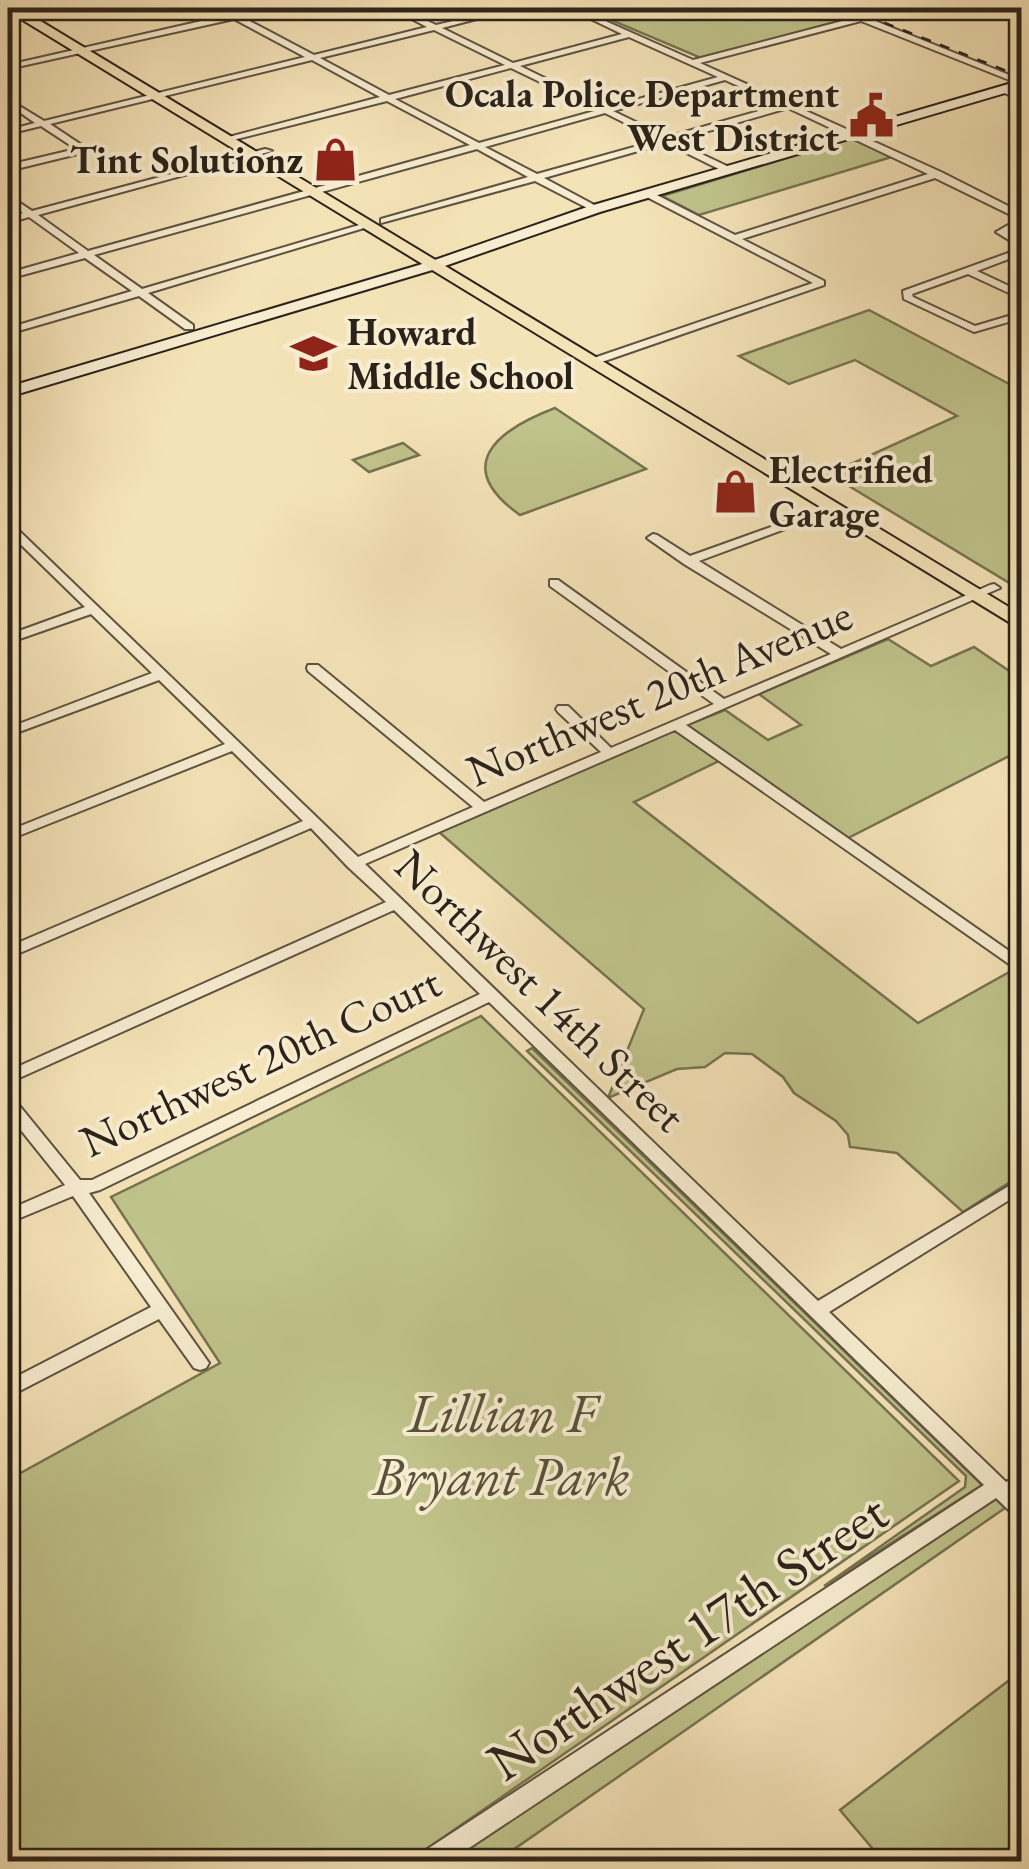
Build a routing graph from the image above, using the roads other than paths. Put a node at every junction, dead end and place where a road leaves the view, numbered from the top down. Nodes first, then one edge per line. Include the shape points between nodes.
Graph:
1 (17, 8) edge
2 (220, 8) edge
3 (271, 8) edge
4 (394, 8) edge
5 (516, 8) edge
6 (571, 8) edge
7 (837, 8) edge
8 (235, 16) junction
9 (862, 18) junction
10 (436, 28) junction
11 (631, 34) junction
12 (88, 48) junction
13 (312, 57) junction
14 (694, 62) junction
15 (511, 66) junction
16 (8, 67) edge
17 (727, 77) junction
18 (1022, 84) edge
19 (1002, 90) junction
20 (164, 94) junction
21 (388, 98) junction
22 (1022, 98) edge
23 (8, 101) edge
24 (789, 104) junction
25 (608, 110) junction
26 (42, 124) junction
27 (8, 132) edge
28 (848, 132) junction
29 (235, 138) junction
30 (668, 140) junction
31 (478, 146) junction
32 (261, 153) junction
33 (8, 168) edge
34 (726, 169) junction
35 (938, 174) junction
36 (536, 178) junction
37 (320, 189) junction
38 (646, 193) junction
39 (8, 198) edge
40 (595, 208) junction
41 (30, 214) junction
42 (1022, 219) edge
43 (8, 220) edge
44 (377, 223) junction
45 (735, 238) junction
46 (1022, 248) edge
47 (86, 254) junction
48 (434, 260) junction
49 (968, 270) junction
50 (8, 276) edge
51 (138, 293) junction
52 (1022, 296) edge
53 (1022, 315) edge
54 (189, 327) junction
55 (8, 331) edge
56 (601, 359) junction
57 (8, 382) edge
58 (8, 392) edge
59 (799, 479) junction
60 (832, 508) junction
61 (8, 526) edge
62 (652, 538) dead end
63 (25, 543) junction
64 (8, 549) edge
65 (688, 561) junction
66 (554, 583) dead end
67 (985, 592) junction
68 (1022, 605) edge
69 (92, 609) junction
70 (1022, 624) edge
71 (8, 639) edge
72 (840, 654) junction
73 (312, 668) dead end
74 (160, 675) junction
75 (724, 705) junction
76 (563, 709) dead end
77 (677, 725) junction
78 (8, 732) edge
79 (232, 746) junction
80 (610, 754) junction
81 (482, 808) junction
82 (312, 823) junction
83 (8, 836) edge
84 (353, 864) junction
85 (394, 904) junction
86 (8, 953) edge
87 (1022, 968) edge
88 (489, 996) junction
89 (8, 1077) edge
90 (8, 1103) edge
91 (1022, 1184) edge
92 (76, 1187) junction
93 (8, 1217) edge
94 (163, 1310) junction
95 (816, 1311) junction
96 (200, 1363) dead end
97 (8, 1390) edge
98 (1008, 1487) edge
99 (1022, 1510) edge
100 (428, 1862) edge

1 - 12 highway
2 - 8 street
3 - 8 street
4 - 10 street
5 - 10 street
6 - 11 street
7 - 9 street
8 - 12 street
8 - 13 street
9 - 14 street
9 - 18 street
10 - 13 street
10 - 15 street
11 - 14 street
11 - 15 street
12 - 16 street
12 - 20 highway
13 - 20 street
13 - 21 street
14 - 17 street
15 - 21 street
15 - 25 street
17 - 24 street
17 - 25 street
18 - 19 main road
19 - 22 street
19 - 28 main road
20 - 26 street
20 - 29 highway
21 - 29 street
21 - 31 street
23 - 26 street
24 - 28 street
24 - 30 street
25 - 30 street
25 - 31 street
26 - 27 street
26 - 33 street via 82,150
28 - 34 main road
28 - 35 street
29 - 32 highway
30 - 34 street
30 - 36 street
31 - 36 street
31 - 37 street
32 - 37 highway
32 - 41 street
34 - 38 main road
35 - 42 street
35 - 45 street
36 - 40 street
36 - 44 street
37 - 44 highway
37 - 47 street
38 - 40 main road
38 - 45 street
39 - 41 street
40 - 48 main road
41 - 43 street
41 - 47 street
42 - 46 street via 1002,229
44 - 48 highway
44 - 48 highway
44 - 51 street
45 - 56 street via 821,283
46 - 49 street
47 - 50 street
47 - 51 street
48 - 54 main road
48 - 56 highway
48 - 58 main road
49 - 52 street
49 - 53 street via 912,290 909,299 974,329
51 - 54 street
51 - 55 street
54 - 57 main road
56 - 59 highway
59 - 60 highway
59 - 67 highway
60 - 65 street
60 - 67 highway
61 - 63 street, Northwest 14th Street
62 - 65 street
63 - 64 street
63 - 69 street, Northwest 14th Street
65 - 72 street
66 - 75 street
67 - 68 highway
67 - 70 highway
67 - 72 street, Northwest 20th Avenue
69 - 71 street
69 - 74 street, Northwest 14th Street
72 - 75 street, Northwest 20th Avenue
73 - 81 street
74 - 78 street
74 - 79 street, Northwest 14th Street
75 - 77 street, Northwest 20th Avenue
76 - 80 street
77 - 80 street, Northwest 20th Avenue
77 - 87 street
79 - 82 street, Northwest 14th Street
79 - 83 street
80 - 81 street, Northwest 20th Avenue
81 - 84 street, Northwest 20th Avenue
82 - 84 street, Northwest 14th Street
82 - 86 street
84 - 85 street, Northwest 14th Street
85 - 88 street, Northwest 14th Street
85 - 89 street
88 - 92 street, Northwest 20th Court via 94,1186
88 - 95 street, Northwest 14th Street
90 - 92 street
91 - 95 street
92 - 93 street, Northwest 20th Court
92 - 94 street
94 - 96 street
94 - 97 street
95 - 98 street, Northwest 14th Street
98 - 99 street, Northwest 14th Street
98 - 100 street, Northwest 17th Street

